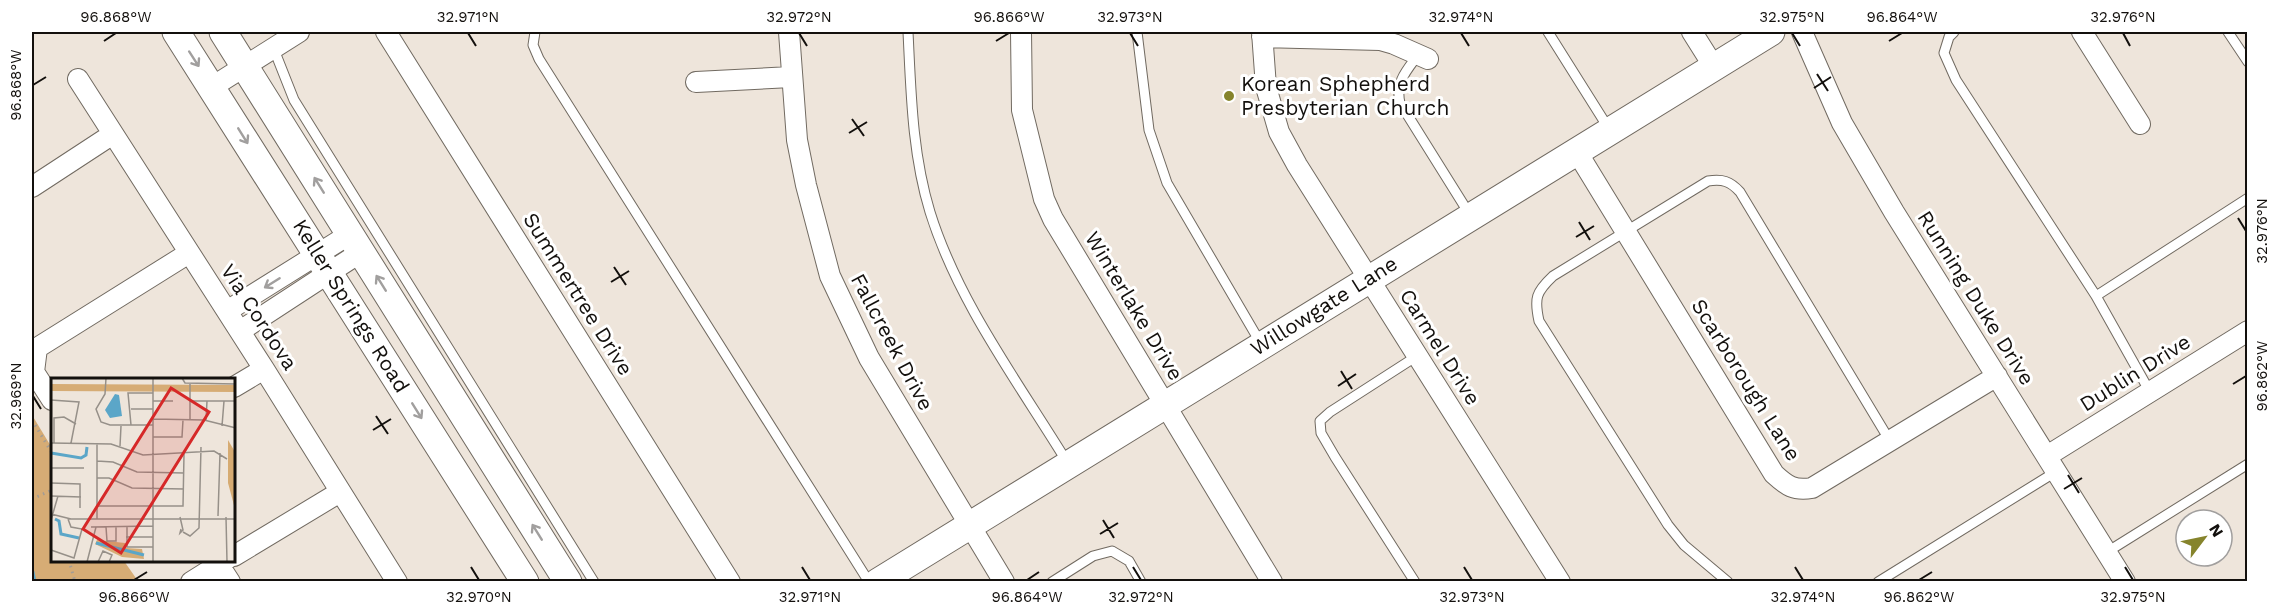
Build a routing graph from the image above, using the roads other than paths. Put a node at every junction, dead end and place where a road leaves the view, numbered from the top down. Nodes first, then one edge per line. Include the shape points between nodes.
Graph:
1 (176, 32) edge
2 (223, 32) edge
3 (299, 32) edge
4 (386, 32) edge
5 (535, 32) edge
6 (789, 32) edge
7 (908, 32) edge
8 (1021, 32) edge
9 (1137, 32) edge
10 (1548, 32) edge
11 (1692, 32) edge
12 (1771, 32) edge
13 (1802, 32) edge
14 (1954, 32) edge
15 (2082, 32) edge
16 (2228, 32) edge
17 (1262, 34) edge
18 (273, 47) junction
19 (1423, 57) joint
20 (2247, 62) edge
21 (244, 65) junction
22 (1714, 67) junction
23 (791, 78) junction
24 (78, 79) dead end
25 (696, 82) dead end
26 (212, 87) junction
27 (2140, 124) dead end
28 (1610, 131) junction
29 (113, 134) junction
30 (1577, 152) junction
31 (32, 187) edge
32 (2247, 198) edge
33 (1471, 216) junction
34 (1627, 232) junction
35 (356, 243) junction
36 (189, 253) junction
37 (324, 264) junction
38 (1369, 278) junction
39 (2096, 296) junction
40 (227, 311) junction
41 (240, 331) junction
42 (2247, 331) edge
43 (1262, 344) junction
44 (1417, 356) junction
45 (264, 369) junction
46 (1997, 376) junction
47 (236, 386) edge
48 (2150, 392) junction
49 (51, 398) edge
50 (1165, 404) junction
51 (1890, 441) junction
52 (2052, 463) junction
53 (1068, 464) junction
54 (2247, 464) edge
55 (340, 492) junction
56 (970, 525) junction
57 (2107, 552) junction
58 (236, 554) edge
59 (223, 562) edge
60 (226, 562) edge
61 (191, 582) edge
62 (230, 582) edge
63 (397, 582) edge
64 (525, 582) edge
65 (568, 582) edge
66 (594, 582) edge
67 (730, 582) edge
68 (869, 582) edge
69 (878, 582) edge
70 (1004, 582) edge
71 (1052, 582) edge
72 (1141, 582) edge
73 (1272, 582) edge
74 (1415, 582) edge
75 (1560, 582) edge
76 (1728, 582) edge
77 (1878, 582) edge
78 (2125, 582) edge

1 -> 26 main road, Keller Springs Road
2 - 21 main road, Keller Springs Road
3 - 18 street
4 - 67 street, Summertree Drive
5 - 68 lane via 533,45 539,60
6 - 23 street, Fallcreek Drive
7 - 53 lane via 916,151 930,212 975,314
8 - 50 street, Winterlake Drive via 1022,110 1044,199
9 - 43 lane via 1149,130 1167,183
10 - 28 lane
11 - 22 street
12 - 22 main road, Willowgate Lane
13 - 46 street, Running Duke Drive via 1842,123
14 - 39 lane via 1944,53 1956,80
15 - 27 street
16 - 20 lane
17 - 19 street via 1380,40
17 - 38 street, Carmel Drive via 1266,87 1279,132
18 - 21 street
18 - 66 lane via 294,100
19 - 33 lane via 1402,76 1397,91 1400,103
21 - 26 street
35 -> 21 main road, Keller Springs Road
22 - 28 main road, Willowgate Lane
23 - 25 street
23 - 56 street, Fallcreek Drive via 797,140 830,276 869,358
24 - 29 street, Via Cordova
26 -> 37 main road, Keller Springs Road
28 - 30 main road, Willowgate Lane
29 - 31 street
29 - 36 street, Via Cordova
30 - 33 main road, Willowgate Lane
30 - 34 street, Scarborough Lane
32 - 39 lane
33 - 38 main road, Willowgate Lane
34 - 51 street, Scarborough Lane via 1774,474 1785,485 1798,490 1812,488
34 - 51 lane via 1708,181 1731,183
34 - 76 lane via 1541,287 1535,302 1539,321 1668,525 1684,545
35 - 37 street
65 -> 35 main road, Keller Springs Road
36 - 40 street, Via Cordova
36 - 49 street via 37,348 34,372
37 -> 40 street
37 - 41 street
37 -> 64 main road, Keller Springs Road
38 - 43 main road, Willowgate Lane
38 - 44 street, Carmel Drive
39 - 48 lane
40 - 41 street, Via Cordova
41 - 45 street, Via Cordova
42 - 48 street, Dublin Drive
43 - 50 main road, Willowgate Lane
44 - 74 lane via 1320,421 1321,432 1335,457
44 - 75 street, Carmel Drive
45 - 47 street
45 - 55 street, Via Cordova
46 - 51 street, Scarborough Lane
46 - 52 street, Running Duke Drive
48 - 52 street, Dublin Drive
50 - 53 main road, Willowgate Lane
50 - 73 street, Winterlake Drive
52 - 57 street, Running Duke Drive
52 - 77 lane
53 - 56 main road, Willowgate Lane
54 - 57 lane
55 - 58 street
55 - 63 street, Via Cordova
56 - 69 main road, Willowgate Lane
56 - 70 street, Fallcreek Drive
57 - 78 street, Running Duke Drive
59 - 61 street
60 - 62 street
71 - 72 lane via 1094,556 1112,551 1128,561

